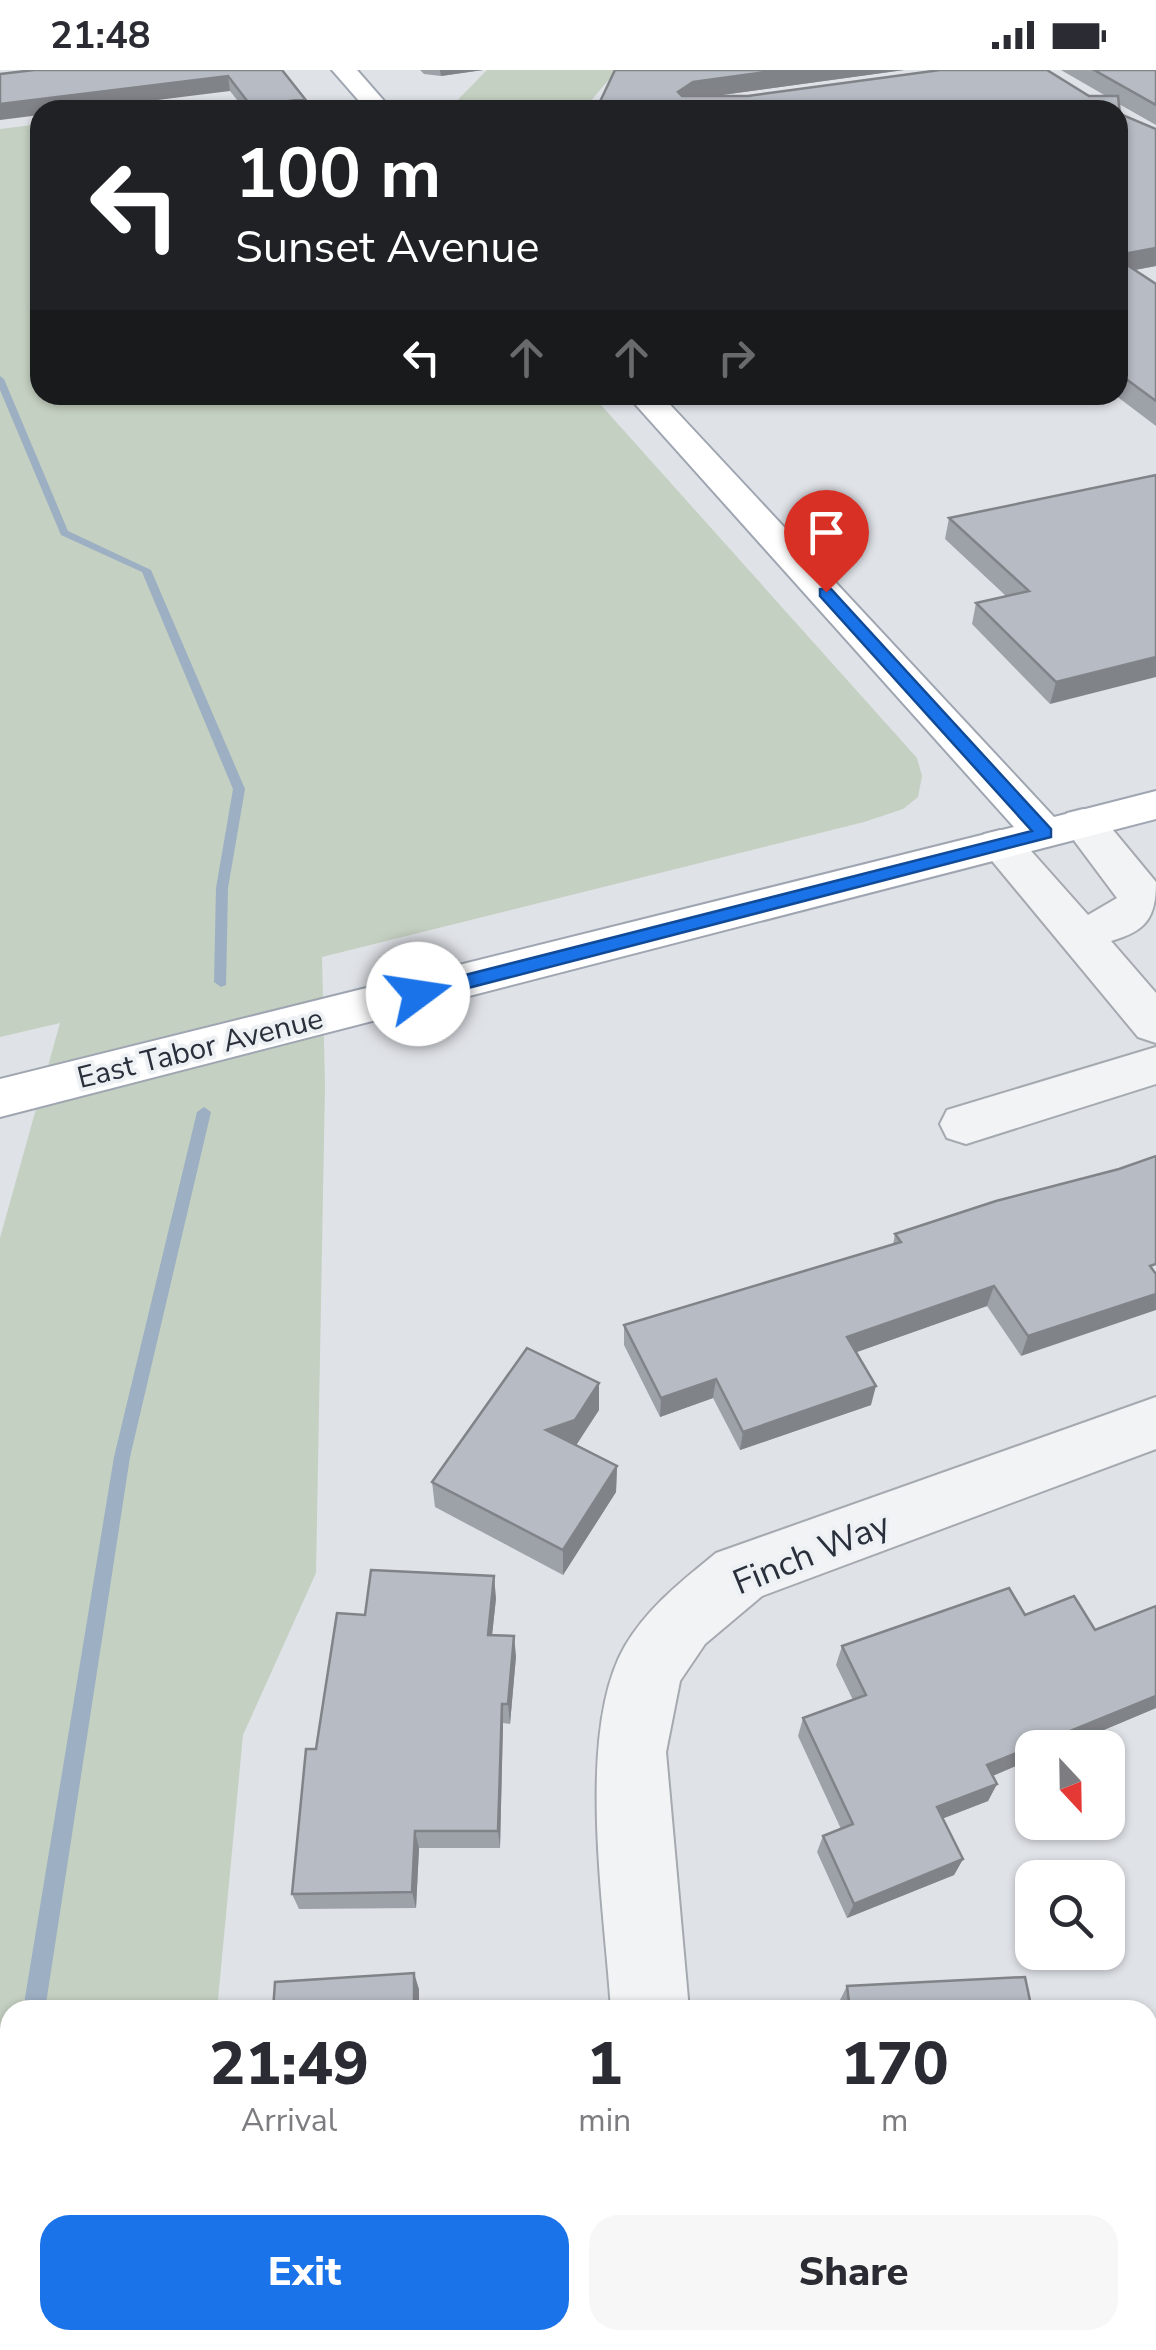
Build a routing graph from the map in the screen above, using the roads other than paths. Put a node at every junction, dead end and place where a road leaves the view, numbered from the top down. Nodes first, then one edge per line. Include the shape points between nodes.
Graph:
1 (344, 70) edge
2 (371, 100) edge
3 (652, 405) edge
4 (1156, 805) edge
5 (1042, 833) junction
6 (1078, 934) junction
7 (1156, 1025) edge
8 (1156, 1065) edge
9 (0, 1098) edge
10 (966, 1124) dead end
11 (1156, 1424) edge
12 (649, 2000) edge

1 - 2 main road
3 - 5 main road
4 - 5 main road, East Tabor Avenue
5 - 6 street
5 - 6 street via 1133,882 1140,898 1135,912 1118,922
5 - 9 main road, East Tabor Avenue
6 - 7 street
8 - 10 street
11 - 12 street, Finch Way via 740,1574 682,1622 649,1669 632,1752

